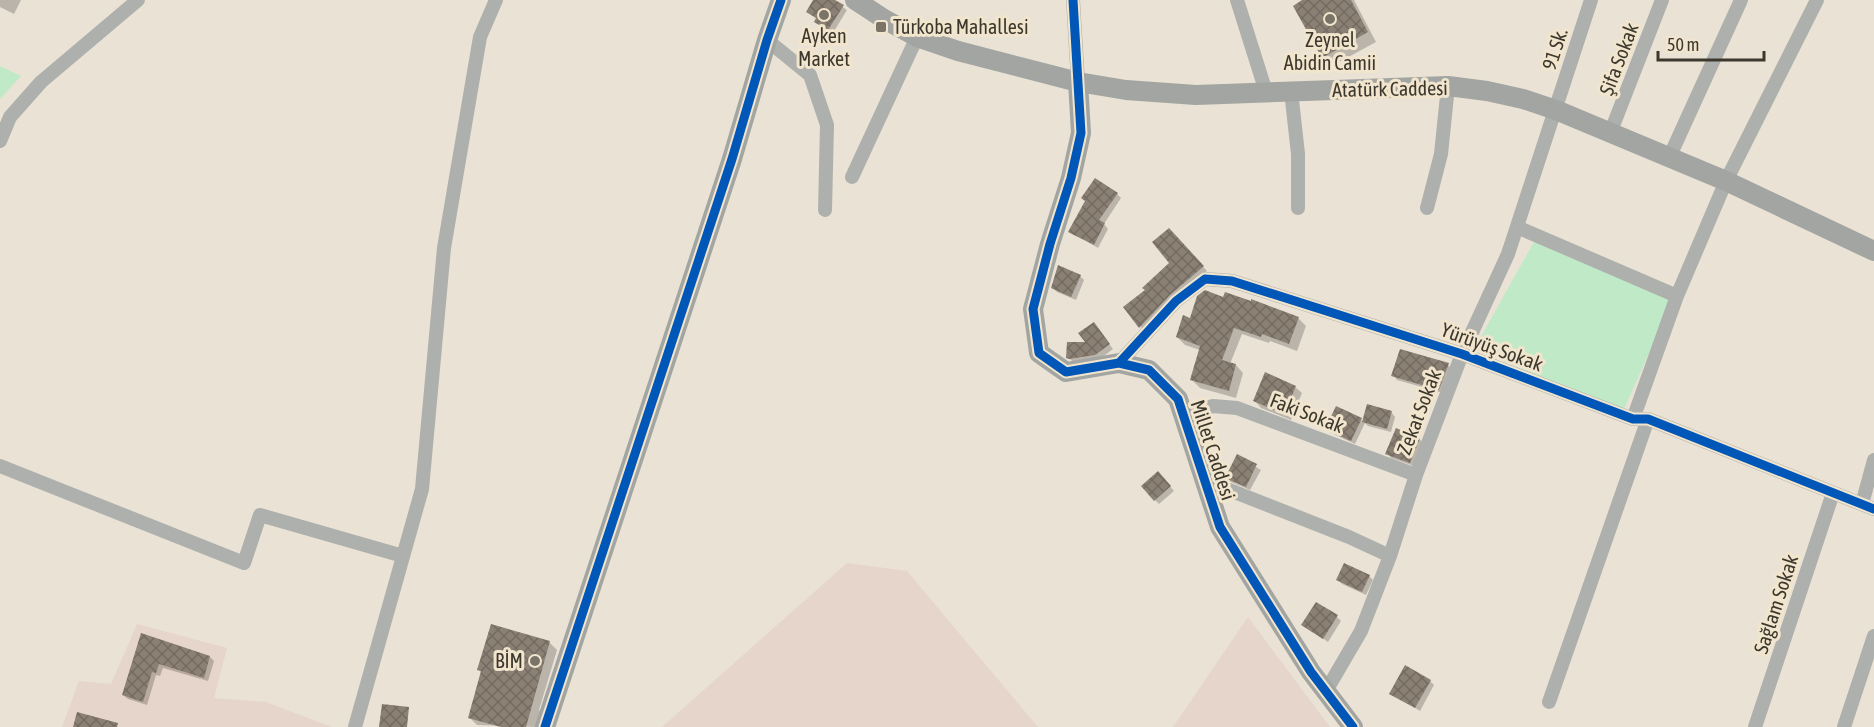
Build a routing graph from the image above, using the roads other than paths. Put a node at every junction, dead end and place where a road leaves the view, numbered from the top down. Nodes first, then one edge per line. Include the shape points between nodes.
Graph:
1 (138, 0) edge
2 (496, 0) edge
3 (781, 0) edge
4 (855, 0) edge
5 (1073, 0) edge
6 (1237, 0) edge
7 (1592, 0) edge
8 (1662, 0) edge
9 (1741, 0) edge
10 (1817, 0) edge
11 (917, 37) junction
12 (767, 40) junction
13 (1078, 82) junction
14 (1448, 86) junction
15 (1291, 91) junction
16 (1266, 92) junction
17 (1556, 110) junction
18 (1611, 131) junction
19 (0, 141) edge
20 (1669, 158) junction
21 (852, 177) dead end
22 (1726, 181) junction
23 (1298, 208) dead end
24 (1427, 208) dead end
25 (825, 210) dead end
26 (1517, 227) junction
27 (1874, 251) edge
28 (1677, 296) junction
29 (1462, 354) junction
30 (1119, 363) junction
31 (1183, 415) junction
32 (1633, 419) junction
33 (1648, 420) junction
34 (1874, 460) edge
35 (0, 466) edge
36 (1416, 475) junction
37 (1204, 480) junction
38 (1833, 493) junction
39 (1868, 507) edge
40 (403, 556) junction
41 (1390, 556) junction
42 (1874, 636) edge
43 (1326, 691) junction
44 (1549, 702) dead end
45 (356, 727) edge
46 (545, 727) edge
47 (1353, 727) edge
48 (1755, 727) edge
49 (1844, 727) edge

1 - 19 street via 41,82 10,117
2 - 40 street via 480,37 446,236 422,489
3 - 12 street
4 - 11 street, Atatürk Caddesi
5 - 13 street
6 - 16 street
7 - 17 street, 91 Sk.
8 - 18 street, Şifa Sokak
9 - 20 street
10 - 22 street
11 - 13 street, Atatürk Caddesi
11 - 21 street
12 - 25 street via 810,75 827,125
12 - 46 street
13 - 16 street, Atatürk Caddesi via 1159,94
13 - 30 street, Millet Caddesi via 1081,133 1034,309 1039,353 1066,372
14 - 15 street, Atatürk Caddesi
14 - 17 street, Atatürk Caddesi via 1523,99
14 - 24 street via 1441,154
15 - 16 street, Atatürk Caddesi
15 - 23 street via 1298,154
17 - 18 street, Atatürk Caddesi
17 - 26 street, Zekat Sokak
18 - 20 street, Atatürk Caddesi
20 - 22 street, Atatürk Caddesi
22 - 27 street, Atatürk Caddesi
22 - 28 street
26 - 28 street
26 - 29 street, Zekat Sokak
28 - 32 street
29 - 30 street, Yürüyüş Sokak via 1232,280 1205,279 1176,301
29 - 32 street, Yürüyüş Sokak
29 - 36 street, Zekat Sokak
30 - 31 street, Millet Caddesi via 1149,370 1178,399
31 - 36 street, Faki Sokak via 1213,406 1237,408
31 - 37 street, Millet Caddesi
32 - 33 street, Yürüyüş Sokak
33 - 38 street, Yürüyüş Sokak
33 - 44 street
34 - 39 street
35 - 40 street via 244,563 260,515
36 - 41 street, Zekat Sokak
37 - 41 street
37 - 43 street, Millet Caddesi via 1220,527
38 - 39 street, Yürüyüş Sokak
38 - 48 street, Sağlam Sokak
40 - 45 street
41 - 43 street, Zekat Sokak via 1361,631
42 - 49 street
43 - 47 street, Millet Caddesi

